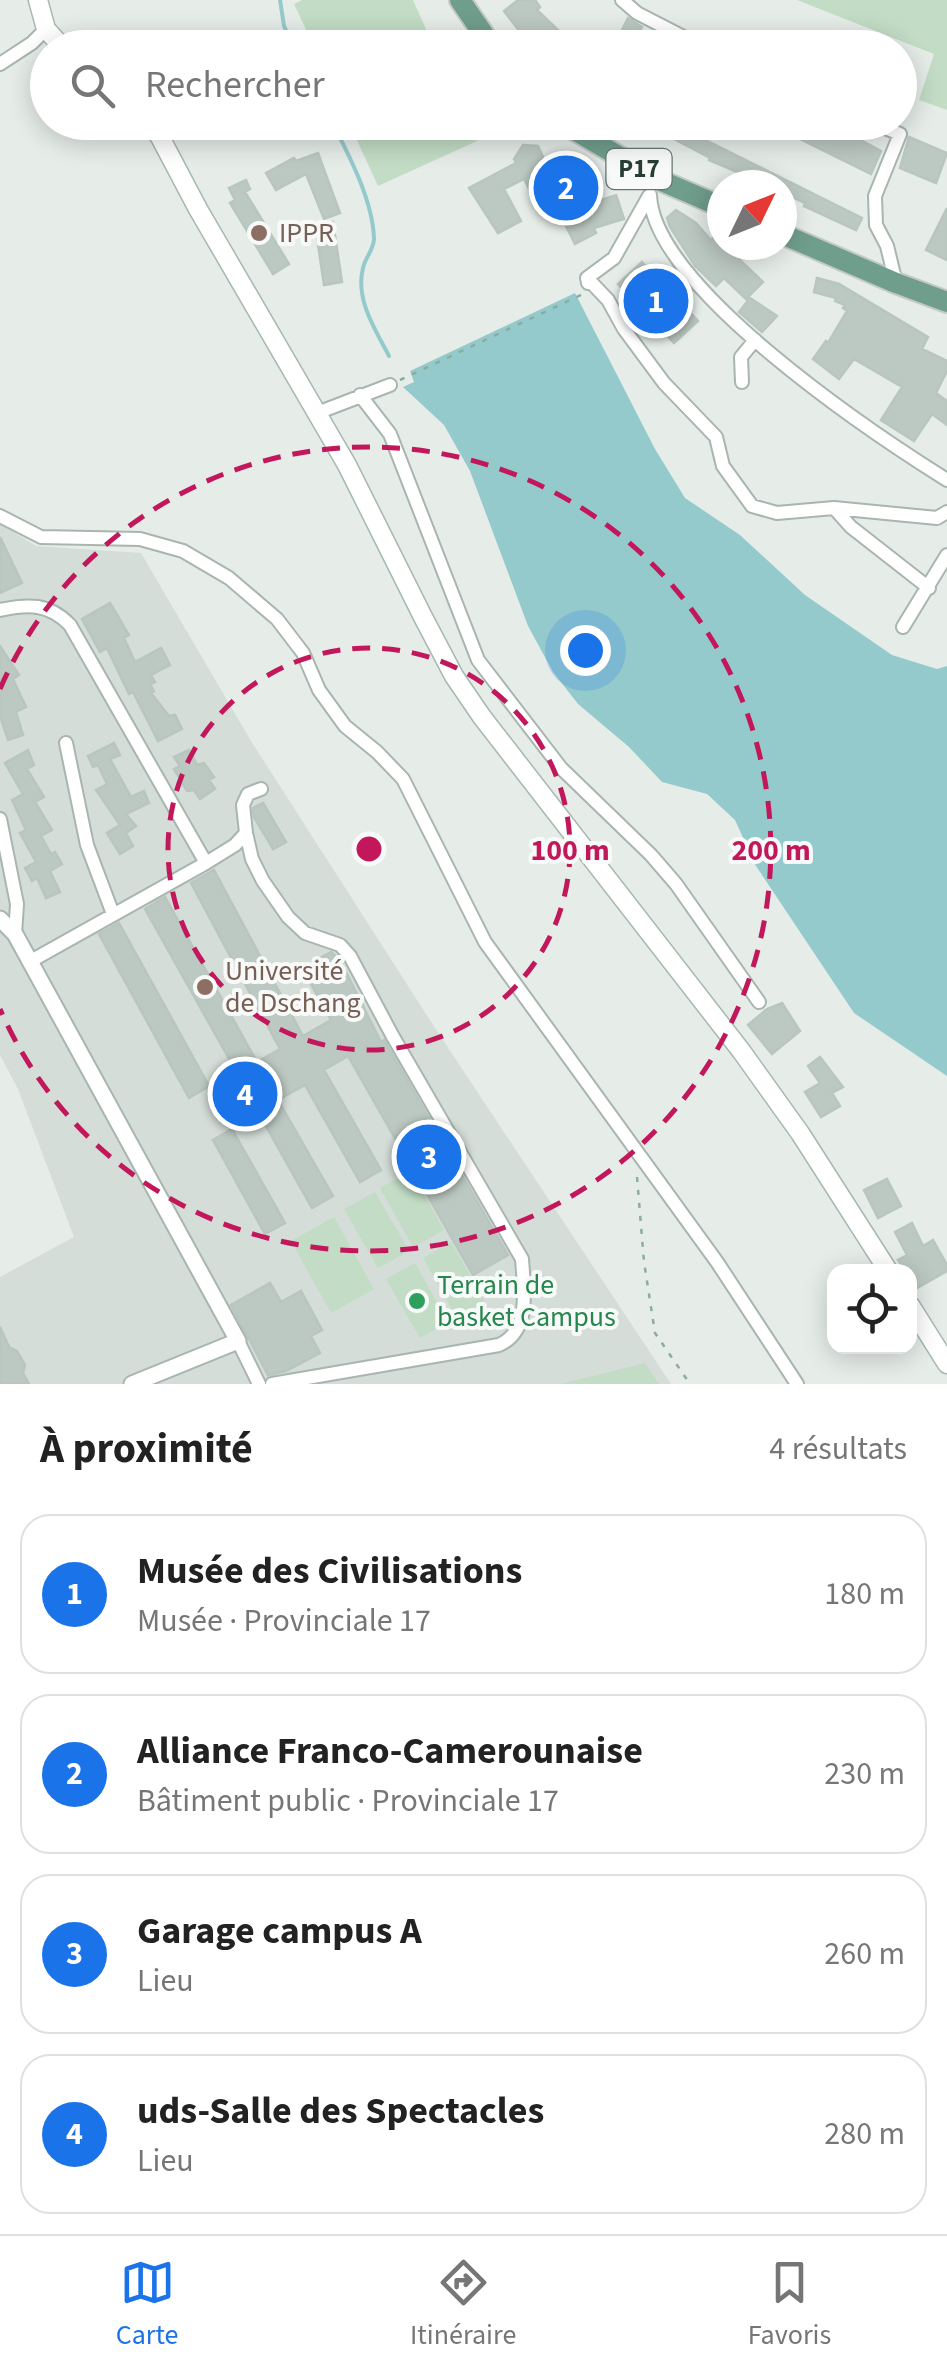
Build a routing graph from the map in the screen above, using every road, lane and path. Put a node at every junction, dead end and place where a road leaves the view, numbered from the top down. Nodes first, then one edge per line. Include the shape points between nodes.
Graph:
1 (38, 0) edge
2 (460, 0) edge
3 (622, 0) edge
4 (46, 29) edge
5 (481, 30) edge
6 (670, 30) edge
7 (30, 44) edge
8 (0, 64) edge
9 (162, 140) edge
10 (587, 140) edge
11 (898, 140) edge
12 (653, 186) junction
13 (707, 202) edge
14 (797, 240) edge
15 (896, 283) junction
16 (588, 284) junction
17 (947, 302) edge
18 (755, 340) junction
19 (742, 382) dead end
20 (390, 385) joint
21 (360, 396) junction
22 (317, 414) junction
23 (947, 480) edge
24 (834, 508) junction
25 (947, 512) edge
26 (0, 516) edge
27 (947, 554) edge
28 (929, 588) junction
29 (0, 610) edge
30 (903, 627) dead end
31 (66, 743) dead end
32 (261, 789) dead end
33 (0, 819) edge
34 (246, 833) junction
35 (206, 862) junction
36 (113, 914) junction
37 (0, 919) edge
38 (15, 934) junction
39 (30, 962) junction
40 (759, 1002) dead end
41 (638, 1151) junction
42 (884, 1264) edge
43 (917, 1315) edge
44 (238, 1341) junction
45 (947, 1364) edge
46 (132, 1384) edge
47 (258, 1384) edge
48 (272, 1384) edge
49 (690, 1384) edge
50 (797, 1384) edge

1 - 4 main road
2 - 5 main road
3 - 6 street
7 - 8 street
9 - 22 main road
10 - 12 main road, P17
11 - 15 street via 875,196 876,225
12 - 13 main road, P17
12 - 16 street via 614,258
12 - 18 street via 650,208 658,228 683,265
14 - 15 main road
15 - 17 main road
16 - 20 path
16 - 24 street via 608,300 664,384 716,437 723,466 752,506 777,513
18 - 19 street via 741,357
18 - 23 street
20 - 21 street
21 - 22 street
21 - 40 street via 390,434 478,660 562,768 676,884
22 - 42 main road via 464,690 742,1052
24 - 25 street via 936,518
24 - 28 street
26 - 41 street via 41,537 140,540 183,551 229,578 277,619 345,726 403,779 486,942
27 - 28 street
28 - 30 street
29 - 35 street via 37,605 70,625
31 - 36 street via 87,845
32 - 34 street via 243,805
33 - 38 street via 17,904
34 - 35 street
34 - 48 street via 262,881 288,917 350,956 522,1259 524,1292 519,1329 499,1345
35 - 36 street
36 - 39 street
37 - 38 street
38 - 39 street
39 - 44 street
41 - 49 path via 656,1333
41 - 50 street
43 - 45 main road
44 - 46 street
44 - 47 street

